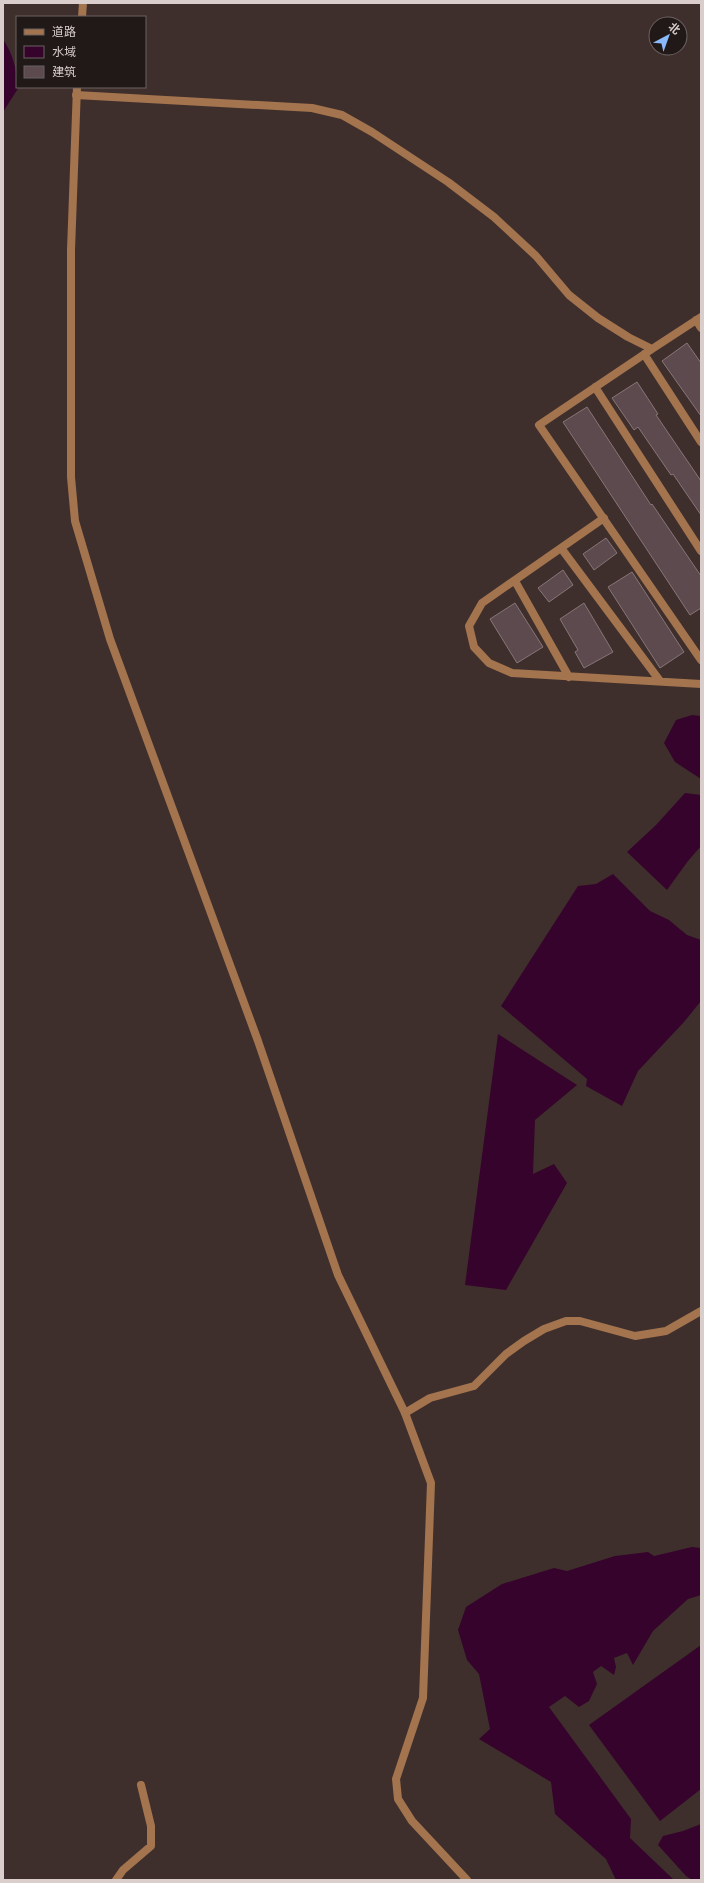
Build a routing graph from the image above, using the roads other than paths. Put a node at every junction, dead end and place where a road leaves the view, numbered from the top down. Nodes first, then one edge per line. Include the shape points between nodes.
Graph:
1 (83, 3) edge
2 (82, 16) edge
3 (77, 91) edge
4 (699, 322) edge
5 (652, 349) junction
6 (644, 354) junction
7 (595, 387) junction
8 (701, 442) edge
9 (604, 518) junction
10 (561, 548) junction
11 (701, 551) edge
12 (514, 581) junction
13 (701, 660) edge
14 (569, 677) junction
15 (660, 680) junction
16 (701, 684) edge
17 (701, 1312) edge
18 (405, 1413) junction
19 (141, 1785) dead end
20 (116, 1880) edge
21 (467, 1880) edge

1 - 2 street
3 - 5 street via 312,108 342,114 441,178 494,217 536,256 570,295 598,318
3 - 18 street via 71,250 71,477 74,521 110,639 258,1041 338,1275
4 - 5 street
5 - 6 street
6 - 7 street
6 - 8 street
7 - 9 street via 539,425
7 - 11 street
9 - 10 street
9 - 13 street
10 - 12 street
10 - 15 street
12 - 14 street
12 - 14 street via 482,603 469,626 474,647 489,663 512,673
14 - 15 street
15 - 16 street
17 - 18 street via 666,1331 635,1336 580,1321 566,1321 544,1329 524,1341 506,1354 474,1386 430,1398
18 - 21 street via 431,1483 423,1698 396,1779 398,1799 412,1821
19 - 20 street via 151,1826 151,1846 123,1870

